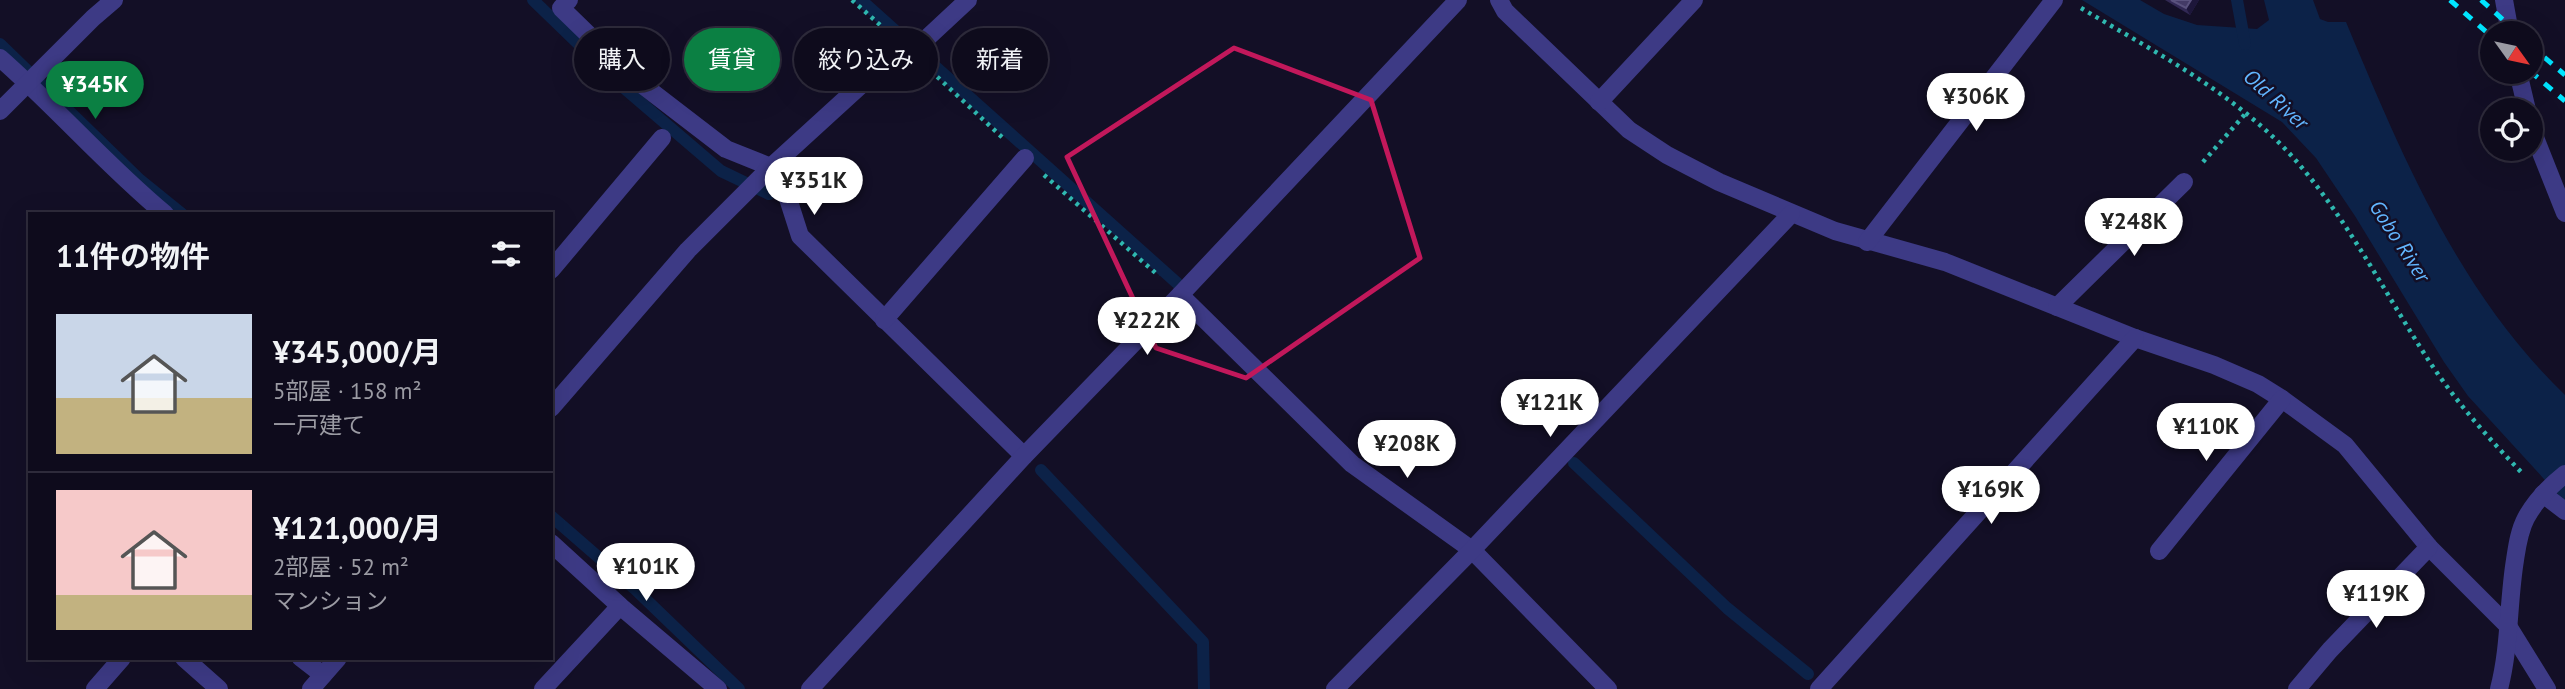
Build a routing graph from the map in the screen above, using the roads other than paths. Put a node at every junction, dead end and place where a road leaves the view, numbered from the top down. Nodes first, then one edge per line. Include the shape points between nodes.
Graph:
1 (114, 0) edge
2 (569, 0) edge
3 (968, 0) edge
4 (1458, 0) edge
5 (1499, 0) edge
6 (1694, 0) edge
7 (2054, 0) edge
8 (2504, 0) edge
9 (2508, 21) edge
10 (0, 58) edge
11 (27, 82) junction
12 (1599, 102) junction
13 (0, 111) edge
14 (662, 138) dead end
15 (1025, 158) dead end
16 (2543, 158) edge
17 (771, 167) junction
18 (2183, 182) road end
19 (163, 212) edge
20 (2565, 213) edge
21 (1791, 214) junction
22 (1867, 242) junction
23 (553, 268) edge
24 (1180, 295) junction
25 (2057, 307) junction
26 (884, 320) junction
27 (2135, 338) junction
28 (2282, 399) junction
29 (553, 406) edge
30 (1024, 456) junction
31 (2565, 474) edge
32 (2546, 491) junction
33 (2565, 511) edge
34 (553, 544) edge
35 (2430, 547) junction
36 (1472, 550) junction
37 (2159, 551) dead end
38 (620, 606) junction
39 (2508, 626) junction
40 (120, 660) edge
41 (186, 660) edge
42 (302, 660) edge
43 (336, 660) edge
44 (317, 682) edge
45 (95, 689) edge
46 (219, 689) edge
47 (543, 689) edge
48 (718, 689) edge
49 (810, 689) edge
50 (1335, 689) edge
51 (1608, 689) edge
52 (1819, 689) edge
53 (2297, 689) edge
54 (2500, 689) edge
55 (2547, 689) edge

1 - 11 street
2 - 17 street via 561,8 631,76 726,149
3 - 17 street via 911,53 885,63
4 - 24 street
5 - 12 street
6 - 12 street
7 - 22 street
8 - 9 street
10 - 11 street
11 - 13 street
11 - 19 street
12 - 21 street via 1629,130 1667,155
14 - 23 street
15 - 26 street
16 - 20 street
17 - 26 street via 784,186 800,236
17 - 29 street via 688,250
18 - 25 street
21 - 22 street
21 - 36 street
22 - 25 street via 1945,262
24 - 30 street
24 - 36 street via 1352,464
25 - 27 street
26 - 30 street
27 - 28 street via 2214,365
27 - 52 street
28 - 35 street via 2345,445
28 - 37 street
30 - 49 street
31 - 32 street
32 - 33 street
32 - 39 street via 2525,519 2518,542
34 - 38 street
35 - 39 street
35 - 53 street
36 - 50 street
36 - 51 street
38 - 47 street
38 - 48 street
39 - 54 street
39 - 55 street
40 - 45 street
41 - 46 street
42 - 44 street
43 - 44 street

